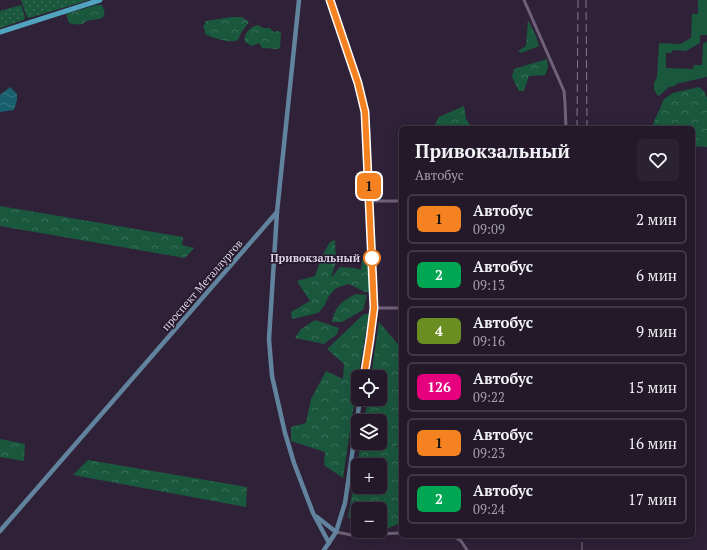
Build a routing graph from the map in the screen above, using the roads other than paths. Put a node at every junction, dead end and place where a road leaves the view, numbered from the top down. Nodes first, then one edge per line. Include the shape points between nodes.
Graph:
1 (100, 0) edge
2 (299, 0) edge
3 (330, 0) edge
4 (524, 0) edge
5 (0, 32) edge
6 (566, 126) edge
7 (369, 201) junction
8 (399, 201) edge
9 (277, 212) junction
10 (374, 308) junction
11 (399, 308) edge
12 (365, 370) edge
13 (359, 406) edge
14 (313, 513) junction
15 (0, 530) edge
16 (336, 532) junction
17 (399, 533) edge
18 (458, 538) edge
19 (328, 543) junction
20 (324, 550) edge
21 (467, 550) edge

1 - 5 main road
2 - 9 street
3 - 7 street via 364,106
4 - 6 street via 564,91
7 - 8 street
7 - 10 street
9 - 14 street via 269,339 272,376 285,433
9 - 15 street, проспект Металлургов
10 - 11 street
10 - 12 street
13 - 16 street via 345,503
14 - 16 street
14 - 19 street
16 - 17 street via 352,535
16 - 19 street
18 - 21 street
19 - 20 street

